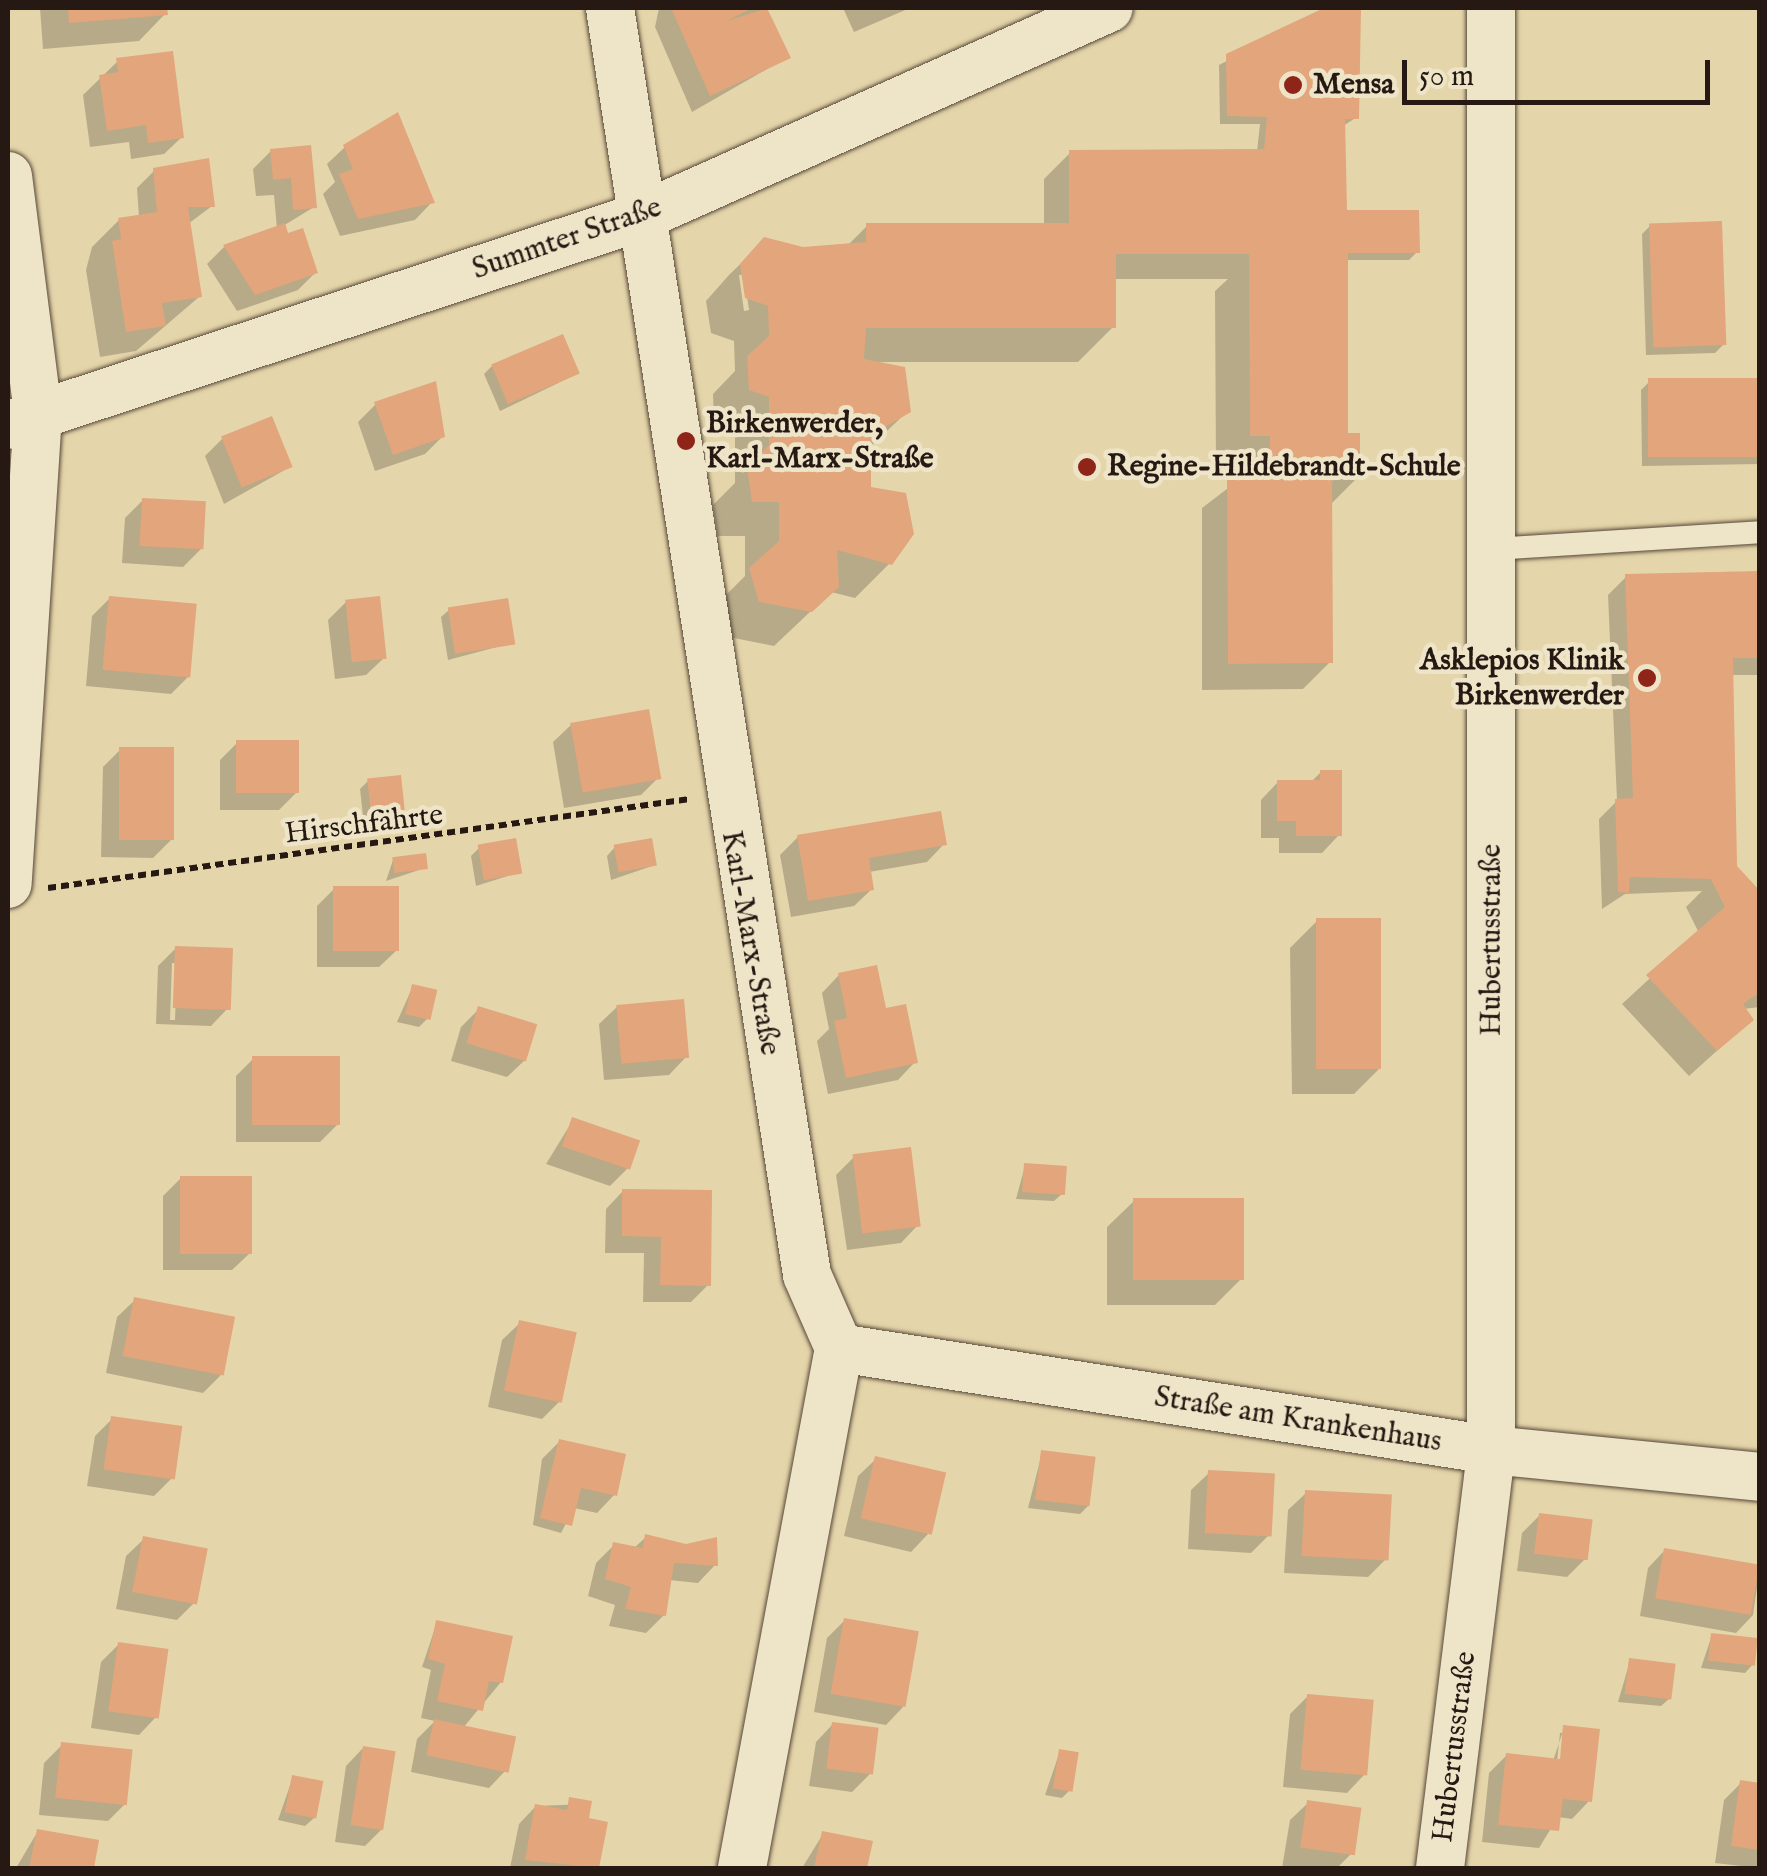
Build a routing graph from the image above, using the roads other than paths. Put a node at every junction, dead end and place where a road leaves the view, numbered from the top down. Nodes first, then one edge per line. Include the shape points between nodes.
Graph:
1 (610, 8) edge
2 (1109, 8) edge
3 (1491, 8) edge
4 (8, 176) edge
5 (640, 217) junction
6 (23, 420) edge
7 (1760, 532) edge
8 (1492, 549) junction
9 (17, 888) edge
10 (839, 1348) junction
11 (1491, 1450) junction
12 (1760, 1477) edge
13 (742, 1868) edge
14 (1440, 1868) edge

1 - 5 street, Karl-Marx-Straße
2 - 5 street, Summter Straße
3 - 8 street, Hubertusstraße
4 - 6 street
5 - 6 street, Summter Straße
5 - 10 street, Karl-Marx-Straße via 725,794 806,1275
6 - 9 street
7 - 8 lane
8 - 11 street, Hubertusstraße
10 - 11 street, Straße am Krankenhaus
10 - 13 street
11 - 12 street, Straße am Krankenhaus
11 - 14 street, Hubertusstraße

